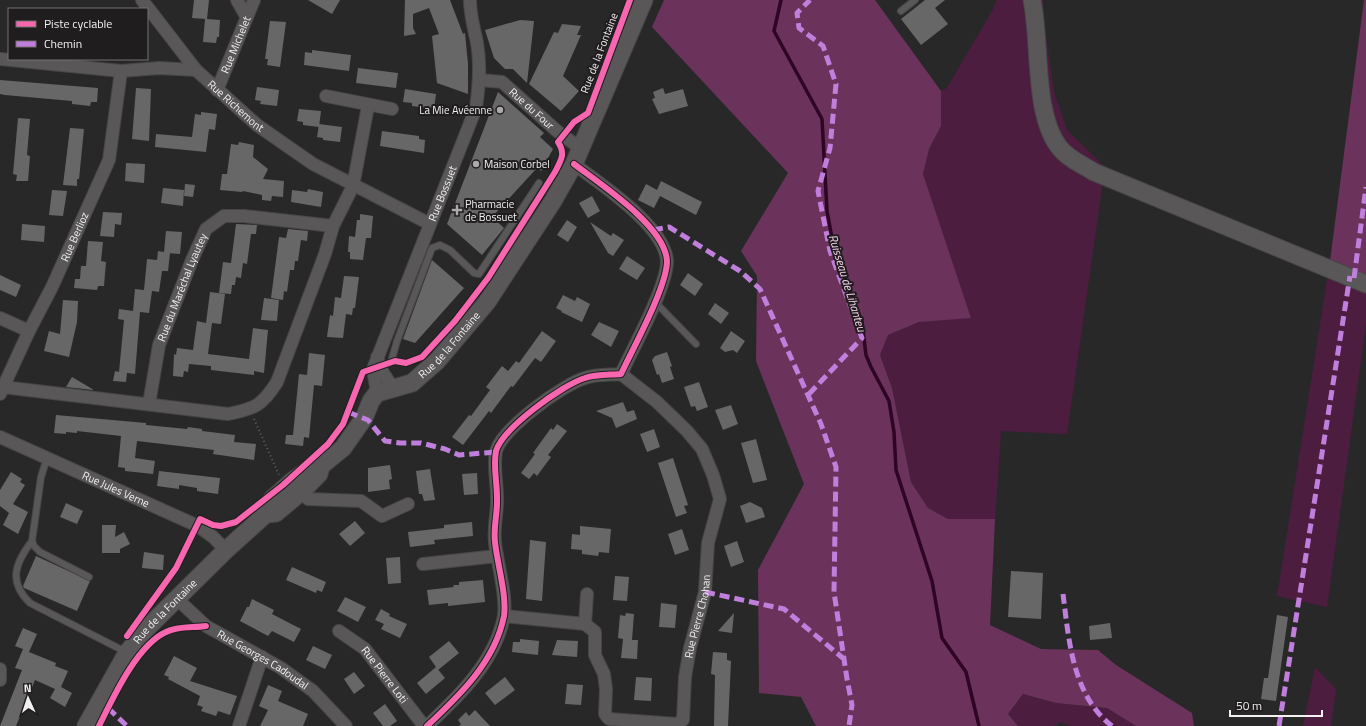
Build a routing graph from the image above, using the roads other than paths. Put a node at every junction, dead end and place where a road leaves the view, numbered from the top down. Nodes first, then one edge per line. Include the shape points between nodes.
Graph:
1 (142, 0) edge
2 (237, 0) edge
3 (254, 0) edge
4 (644, 0) edge
5 (915, 0) edge
6 (1032, 0) edge
7 (473, 6) edge
8 (901, 11) dead end
9 (246, 16) junction
10 (10, 60) edge
11 (196, 70) junction
12 (121, 71) junction
13 (480, 80) junction
14 (217, 90) junction
15 (326, 96) dead end
16 (368, 106) junction
17 (392, 109) dead end
18 (577, 156) junction
19 (539, 183) dead end
20 (353, 186) junction
21 (430, 224) junction
22 (333, 226) junction
23 (1366, 284) edge
24 (655, 302) junction
25 (0, 318) edge
26 (29, 331) junction
27 (696, 344) dead end
28 (391, 362) dead end
29 (621, 374) junction
30 (2, 390) edge
31 (385, 390) junction
32 (149, 404) junction
33 (0, 437) edge
34 (47, 458) junction
35 (292, 488) junction
36 (408, 504) dead end
37 (32, 541) junction
38 (226, 550) junction
39 (497, 556) junction
40 (423, 564) dead end
41 (89, 576) dead end
42 (587, 594) dead end
43 (176, 598) junction
44 (504, 616) junction
45 (585, 624) junction
46 (338, 631) dead end
47 (127, 653) junction
48 (262, 657) junction
49 (0, 669) edge
50 (0, 680) edge
51 (86, 726) edge
52 (239, 726) edge
53 (346, 726) edge
54 (424, 726) edge
55 (427, 726) edge

1 - 11 street, Rue Richemont
2 - 9 street
3 - 9 street, Rue Michelet
4 - 18 main road, Rue de la Fontaine
5 - 8 lane
6 - 23 main road via 1043,103 1048,126 1059,147 1075,161 1094,172
7 - 13 street, Rue Bossuet via 472,25 477,43
9 - 14 street, Rue Michelet
10 - 12 street
11 - 12 street via 159,68
11 - 14 street, Rue Richemont
12 - 26 street, Rue Berlioz via 109,160 52,287
13 - 18 street, Rue du Four via 502,82 557,131
13 - 21 street, Rue Bossuet via 476,108
14 - 20 street, Rue Richemont via 257,125 307,160
15 - 16 street
16 - 17 street
16 - 20 street
18 - 24 street, Rue du Four via 641,217 664,247 666,273
18 - 31 main road, Rue de la Fontaine via 553,201 487,302 432,366 412,383
19 - 28 lane via 479,274 474,273 450,250 440,245 432,248
20 - 21 street, Rue Richemont
20 - 22 street
21 - 31 street, Rue Bossuet via 377,358
22 - 32 street via 325,254 276,382 267,398 250,409 228,414
22 - 32 street, Rue du Maréchal Lyautey via 224,216 206,229 159,345
24 - 27 lane
24 - 29 street, Rue du Four
25 - 26 street
26 - 30 street, Rue Berlioz
29 - 39 street via 586,377 563,388 519,421 502,439 496,452 495,468 498,498 494,524
29 - 45 street, Rue Pierre Chohan via 657,402 702,449 720,499 708,543 705,592 685,677 683,720 677,724 610,719 605,714 604,674 594,655 595,632
30 - 32 street
31 - 35 main road, Rue de la Fontaine via 371,401 364,418 343,448 320,466 312,467
33 - 34 street, Rue Jules Verne
34 - 37 lane via 41,477
34 - 38 street, Rue Jules Verne via 198,526
35 - 36 street via 308,499 361,501 382,516
35 - 38 main road, Rue de la Fontaine via 267,505 266,514
37 - 41 lane via 40,552
37 - 47 lane via 19,562 17,577 20,593 30,602
38 - 43 main road, Rue de la Fontaine
39 - 40 street
39 - 44 street via 502,580
42 - 45 street
43 - 47 main road, Rue de la Fontaine
43 - 48 street, Rue Georges Cadoudal via 206,626
44 - 45 street
44 - 55 street via 492,650 464,691
46 - 54 street, Rue Pierre Loti via 365,649
47 - 51 main road, Rue de la Fontaine
48 - 52 street
48 - 53 street, Rue Georges Cadoudal via 313,691
49 - 50 street

